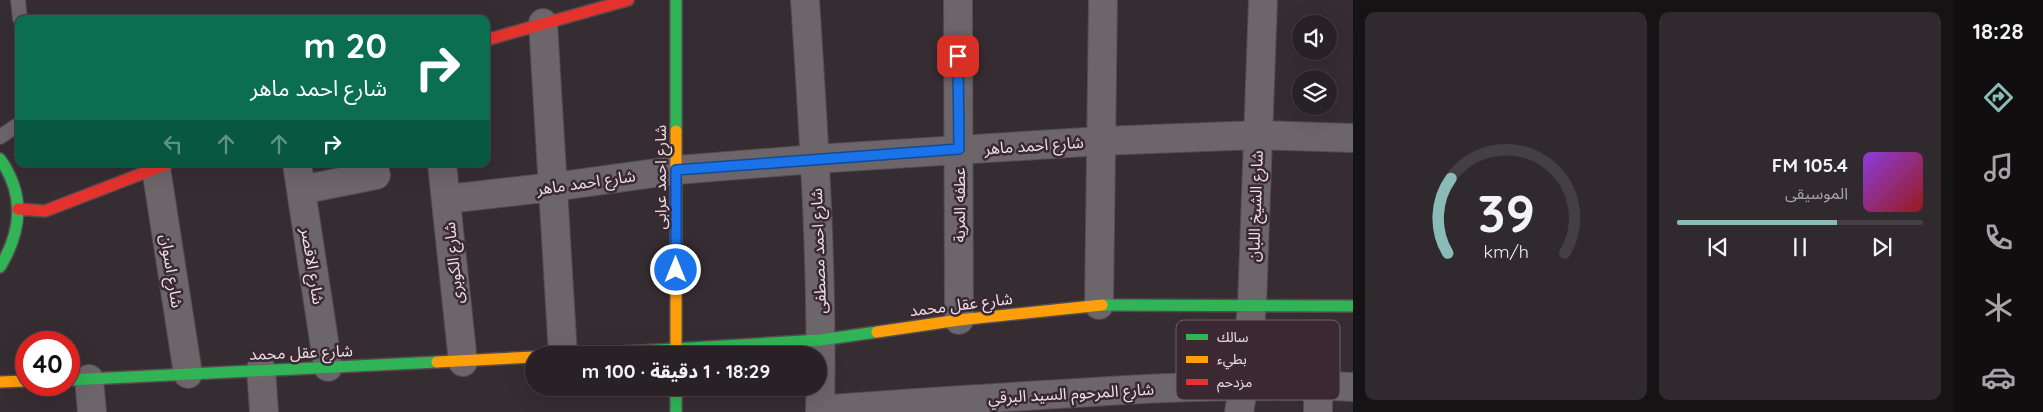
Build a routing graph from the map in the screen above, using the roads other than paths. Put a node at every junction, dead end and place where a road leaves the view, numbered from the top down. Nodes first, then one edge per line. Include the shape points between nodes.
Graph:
1 (18, 0) edge
2 (628, 0) edge
3 (676, 0) edge
4 (805, 0) edge
5 (958, 0) edge
6 (1103, 0) edge
7 (1263, 0) edge
8 (20, 15) edge
9 (543, 23) junction
10 (490, 39) edge
11 (15, 127) edge
12 (1258, 135) junction
13 (0, 137) edge
14 (1353, 138) edge
15 (1101, 140) junction
16 (959, 149) junction
17 (0, 159) edge
18 (815, 159) junction
19 (158, 167) edge
20 (161, 167) edge
21 (297, 167) edge
22 (442, 167) edge
23 (676, 170) junction
24 (376, 175) dead end
25 (553, 187) junction
26 (301, 190) junction
27 (447, 199) junction
28 (18, 209) junction
29 (0, 267) edge
30 (1099, 305) junction
31 (1252, 305) junction
32 (1353, 306) edge
33 (959, 320) junction
34 (1250, 320) edge
35 (820, 340) junction
36 (562, 346) edge
37 (676, 346) edge
38 (748, 346) edge
39 (525, 358) edge
40 (463, 362) junction
41 (328, 367) junction
42 (261, 369) junction
43 (188, 374) junction
44 (80, 379) edge
45 (15, 381) edge
46 (0, 382) edge
47 (80, 382) edge
48 (1340, 386) edge
49 (1353, 387) edge
50 (1176, 394) edge
51 (676, 396) edge
52 (1129, 401) edge
53 (1059, 403) edge
54 (946, 406) edge
55 (820, 411) edge
56 (92, 412) edge
57 (264, 412) edge
58 (676, 412) edge

1 - 8 lane
2 - 9 street
3 - 23 street, شارع احمد عرابى
4 - 18 street, شارع احمد مصطفى
5 - 16 street, عطفه المرية
6 - 15 street
7 - 12 street, شارع الشيخ اللبان
9 - 10 street
9 - 25 street
11 - 13 lane
12 - 14 street, شارع احمد ماهر
12 - 15 street, شارع احمد ماهر
12 - 31 street, شارع الشيخ اللبان
15 - 16 street, شارع احمد ماهر
15 - 30 street
16 - 18 street, شارع احمد ماهر
16 - 33 street, عطفه المرية
17 - 28 street via 14,185
18 - 23 street, شارع احمد ماهر
18 - 35 street, شارع احمد مصطفى
19 - 28 street via 44,211
20 - 43 street, شارع اسوان
21 - 26 street, شارع الاقصر
22 - 27 street, شارع الكوبرى
23 - 25 street, شارع احمد ماهر
23 - 37 street, شارع احمد عرابى
24 - 26 street
25 - 27 street, شارع احمد ماهر
25 - 36 street
26 - 41 street, شارع الاقصر
27 - 40 street, شارع الكوبرى
28 - 29 street via 16,234 8,257
30 - 31 street, شارع عقل محمد
30 - 33 street, شارع عقل محمد
31 - 32 street, شارع عقل محمد
31 - 34 street, شارع الشيخ اللبان
33 - 35 street, شارع عقل محمد
35 - 38 street, شارع عقل محمد
35 - 55 street, شارع احمد مصطفى
39 - 40 street, شارع عقل محمد
40 - 41 street, شارع عقل محمد
41 - 42 street, شارع عقل محمد
42 - 43 street, شارع عقل محمد
42 - 57 street
43 - 44 street, شارع عقل محمد
45 - 46 street
47 - 56 street
48 - 49 street, شارع المرحوم السيد البرقي
50 - 52 street, شارع المرحوم السيد البرقي
51 - 58 street
52 - 53 street, شارع المرحوم السيد البرقي
53 - 54 street, شارع المرحوم السيد البرقي
54 - 55 street, شارع المرحوم السيد البرقي

